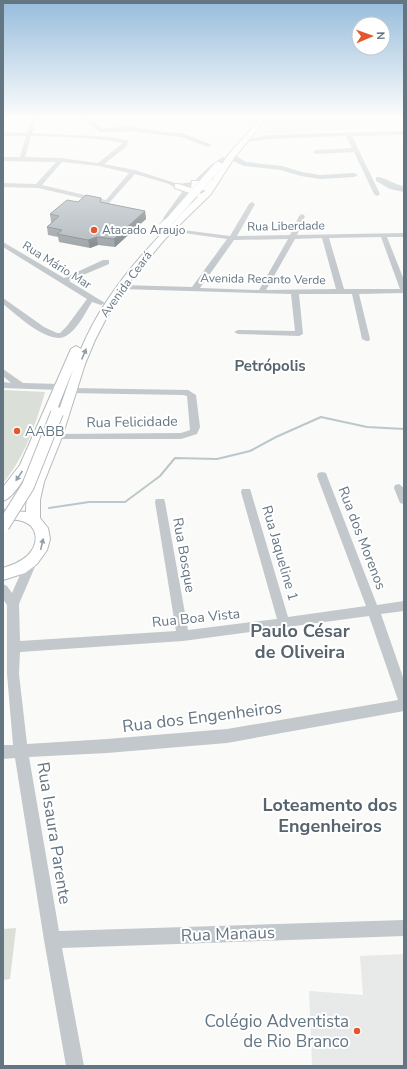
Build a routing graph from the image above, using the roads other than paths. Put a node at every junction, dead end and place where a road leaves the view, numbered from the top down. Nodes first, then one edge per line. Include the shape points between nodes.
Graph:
1 (54, 168) edge
2 (118, 168) edge
3 (212, 168) edge
4 (363, 168) edge
5 (218, 170) junction
6 (133, 171) junction
7 (195, 183) junction
8 (3, 185) edge
9 (38, 186) junction
10 (178, 186) junction
11 (185, 194) junction
12 (377, 194) dead end
13 (198, 195) junction
14 (252, 204) dead end
15 (192, 208) junction
16 (302, 216) dead end
17 (164, 228) junction
18 (383, 235) junction
19 (404, 235) edge
20 (325, 237) junction
21 (232, 238) junction
22 (292, 238) junction
23 (4, 246) edge
24 (106, 262) dead end
25 (64, 281) junction
26 (122, 287) junction
27 (194, 290) junction
28 (404, 290) edge
29 (261, 292) junction
30 (295, 292) junction
31 (341, 292) junction
32 (355, 292) junction
33 (91, 298) junction
34 (3, 300) edge
35 (101, 303) junction
36 (238, 332) dead end
37 (366, 339) dead end
38 (3, 372) edge
39 (3, 385) edge
40 (20, 385) junction
41 (66, 391) junction
42 (56, 436) junction
43 (322, 476) dead end
44 (399, 488) dead end
45 (246, 492) dead end
46 (3, 496) edge
47 (404, 500) edge
48 (160, 502) dead end
49 (3, 515) edge
50 (33, 520) junction
51 (3, 526) edge
52 (31, 562) junction
53 (3, 574) edge
54 (3, 590) edge
55 (13, 604) junction
56 (404, 606) edge
57 (373, 610) junction
58 (284, 623) junction
59 (183, 636) junction
60 (14, 647) junction
61 (404, 699) edge
62 (404, 705) edge
63 (22, 751) junction
64 (3, 752) edge
65 (404, 928) edge
66 (52, 940) junction
67 (75, 1066) edge

1 - 9 street
2 - 6 street
3 - 7 street, Avenida Ceará
4 - 12 street
5 - 7 main road via 208,186 195,188
5 - 15 main road, Avenida Ceará via 208,192
5 - 17 main road, Avenida Ceará, bridge
6 - 9 street via 107,202
6 - 10 street
7 - 10 street
8 - 9 street
10 - 11 street
10 - 13 main road via 192,190
11 - 13 main road
11 - 17 street, Avenida Ceará via 167,217
13 - 15 main road
14 - 21 street
15 - 17 main road, Avenida Ceará
16 - 22 street
17 - 21 street, Rua Liberdade
17 - 26 main road, Avenida Ceará
17 - 35 main road, Avenida Ceará
18 - 19 street, Rua Liberdade
18 - 20 street, Rua Liberdade
18 - 28 street
20 - 22 street, Rua Liberdade
20 - 31 street
21 - 22 street, Rua Liberdade
21 - 27 street
22 - 29 street
23 - 25 street, Rua Mário Mar
24 - 25 street
25 - 33 street, Rua Mário Mar
26 - 27 street, Avenida Recanto Verde
41 -> 26 main road, Avenida Ceará via 106,309
27 - 29 street, Avenida Recanto Verde
28 - 32 street, Avenida Recanto Verde
29 - 30 street, Avenida Recanto Verde
30 - 31 street, Avenida Recanto Verde
30 - 36 street via 299,334
31 - 32 street, Avenida Recanto Verde
32 - 37 street
33 - 34 street via 69,329 58,336 46,333
33 - 35 street, Rua Mário Mar
35 - 41 main road, Avenida Ceará via 80,341
38 - 40 street
39 - 40 street
40 - 41 street
41 - 42 main road
41 - 42 street, Rua Felicidade via 185,392 191,395 194,432 181,436
41 -> 46 main road, Avenida Ceará via 26,465
41 - 51 main road, bridge via 24,492
42 - 50 main road via 34,490
43 - 57 street, Rua dos Morenos
44 - 47 street
45 - 58 street, Rua Jaqueline 1
48 - 59 street, Rua Bosque
49 - 50 main road via 22,515
52 -> 50 main road via 42,549 44,538 41,528
52 - 53 main road via 16,571
52 - 55 street, Rua Isaura Parente
54 - 55 street
55 - 60 street, Rua Isaura Parente
56 - 57 street, Rua Boa Vista
57 - 58 street, Rua Boa Vista
57 - 61 street, Rua dos Morenos
58 - 59 street, Rua Boa Vista
59 - 60 street, Rua Boa Vista
60 - 63 street, Rua Isaura Parente via 13,674
62 - 63 street, Rua dos Engenheiros via 227,736
63 - 64 street, Rua dos Engenheiros
63 - 66 street, Rua Isaura Parente
65 - 66 street, Rua Manaus
66 - 67 street, Rua Isaura Parente

